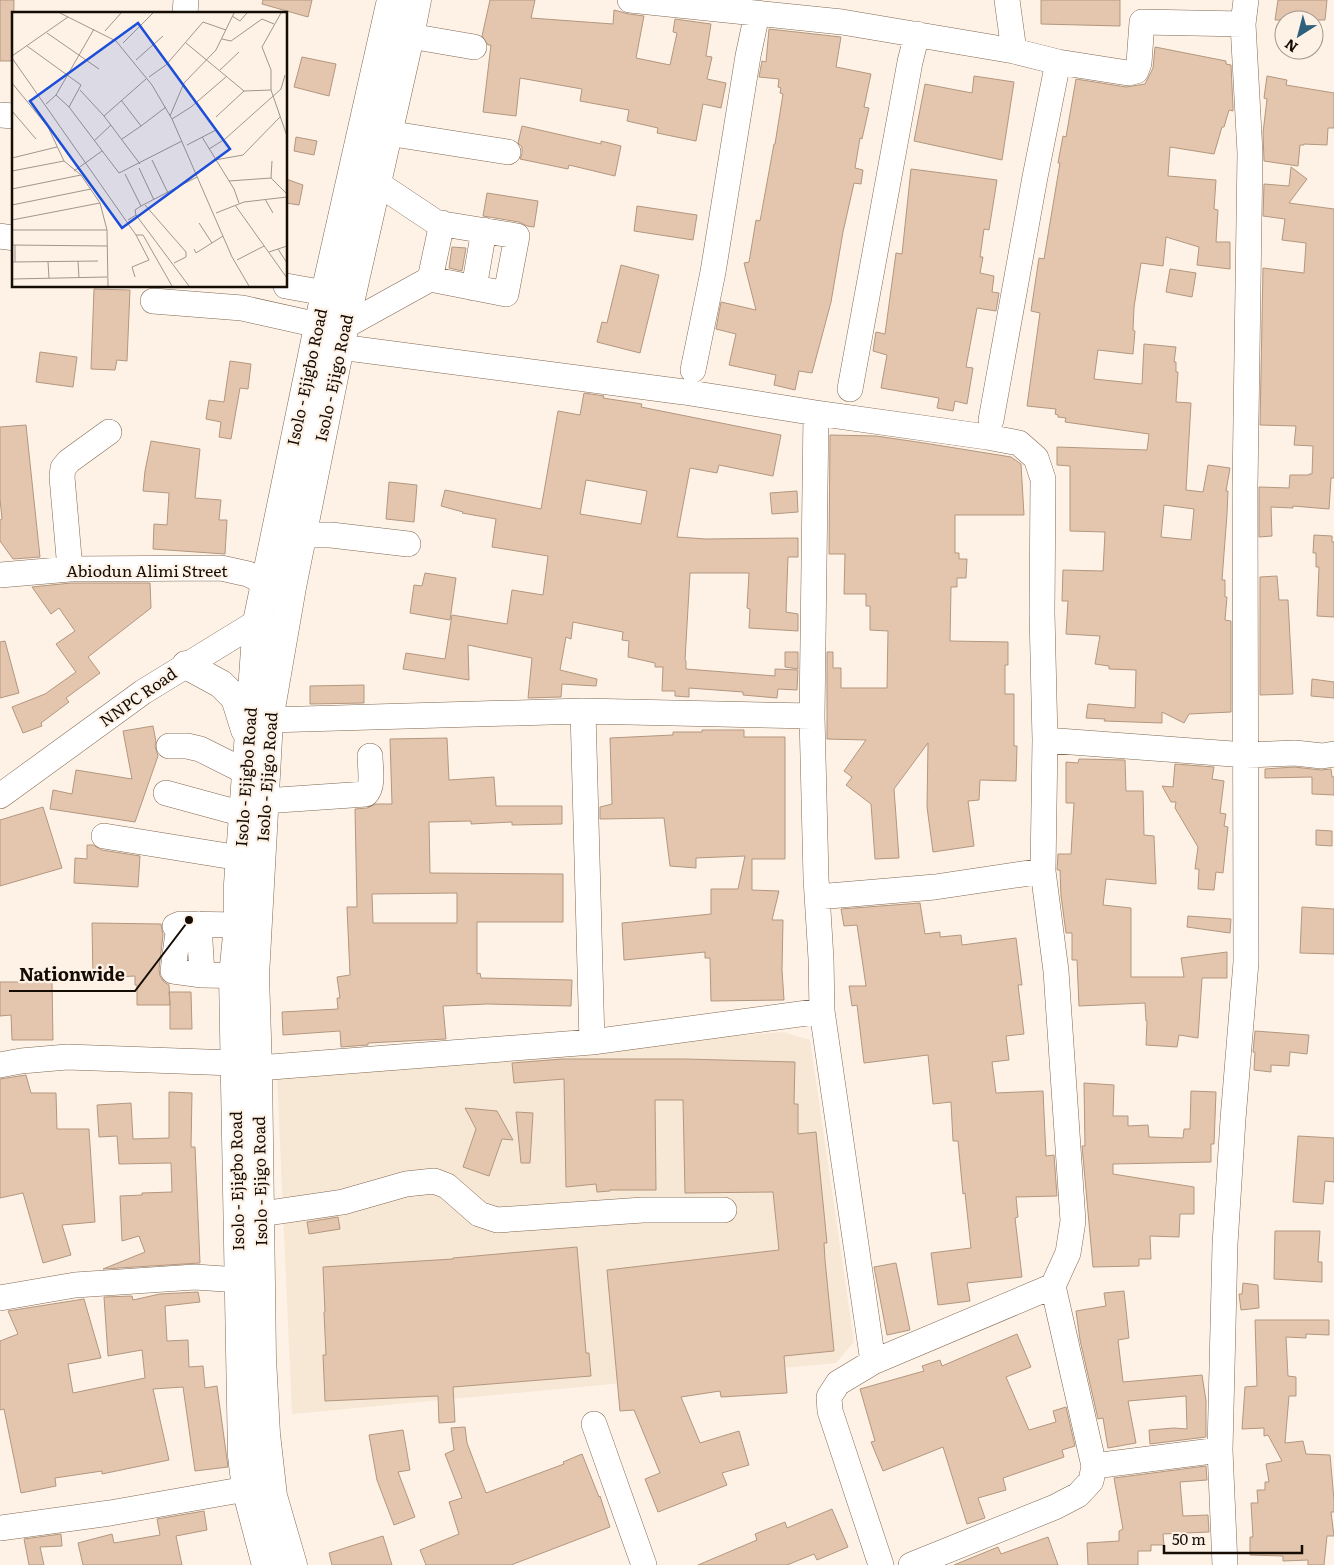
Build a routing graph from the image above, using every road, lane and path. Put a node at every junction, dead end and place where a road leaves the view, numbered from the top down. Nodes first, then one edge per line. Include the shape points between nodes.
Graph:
1 (391, 0) edge
2 (417, 0) edge
3 (630, 0) edge
4 (1007, 0) edge
5 (842, 11) edge
6 (1143, 11) edge
7 (1245, 12) edge
8 (757, 14) junction
9 (917, 34) junction
10 (410, 36) junction
11 (474, 47) dead end
12 (1014, 50) junction
13 (1058, 62) junction
14 (387, 133) junction
15 (508, 152) dead end
16 (377, 183) junction
17 (442, 223) junction
18 (484, 230) junction
19 (430, 280) junction
20 (288, 286) edge
21 (474, 288) junction
22 (325, 293) junction
23 (153, 301) dead end
24 (334, 333) junction
25 (693, 370) dead end
26 (850, 389) dead end
27 (816, 413) junction
28 (991, 420) dead end
29 (109, 432) dead end
30 (302, 535) junction
31 (408, 544) dead end
32 (70, 570) junction
33 (0, 575) edge
34 (264, 582) junction
35 (292, 587) junction
36 (257, 622) junction
37 (286, 625) junction
38 (186, 664) junction
39 (582, 711) junction
40 (812, 716) junction
41 (269, 720) junction
42 (248, 738) junction
43 (1045, 740) junction
44 (169, 746) dead end
45 (1246, 754) junction
46 (1334, 754) edge
47 (370, 756) dead end
48 (246, 772) junction
49 (166, 794) dead end
50 (0, 796) edge
51 (254, 807) junction
52 (104, 836) dead end
53 (240, 858) junction
54 (1043, 871) junction
55 (817, 897) junction
56 (238, 925) junction
57 (244, 976) junction
58 (822, 1011) junction
59 (592, 1042) junction
60 (0, 1065) edge
61 (246, 1066) junction
62 (724, 1210) dead end
63 (260, 1214) junction
64 (240, 1280) junction
65 (1053, 1286) junction
66 (0, 1298) edge
67 (873, 1362) junction
68 (594, 1424) dead end
69 (1220, 1450) junction
70 (1094, 1466) junction
71 (246, 1489) junction
72 (0, 1528) edge
73 (266, 1565) edge
74 (293, 1565) edge
75 (644, 1565) edge
76 (881, 1565) edge
77 (911, 1565) edge
78 (1225, 1565) edge

1 - 22 main road, Isolo - Ejigbo Road
2 - 10 main road, Isolo - Ejigo Road
3 - 8 street
4 - 12 street
5 - 8 street
5 - 9 street
6 - 7 street
6 - 13 street via 1136,71 1128,73
7 - 45 street via 1250,153 1245,487
8 - 25 street
9 - 12 street
9 - 26 street
10 - 11 street
10 - 14 main road, Isolo - Ejigo Road
12 - 13 street
13 - 28 street
14 - 15 street
14 - 16 main road, Isolo - Ejigo Road
16 - 17 street
16 - 24 main road, Isolo - Ejigo Road
17 - 18 street
17 - 19 street
18 - 21 street
18 - 21 street via 517,236 506,294
19 - 21 street
19 - 24 street
20 - 22 street
22 - 24 main road, Isolo - Ejigbo Road
23 - 24 street via 242,308
24 - 27 street
24 - 30 main road, Isolo - Ejigo Road
24 - 34 main road, Isolo - Ejigbo Road
27 - 40 street
27 - 43 street via 1019,443 1036,458 1044,479 1042,613
29 - 32 street via 63,468
30 - 31 street
30 - 35 main road, Isolo - Ejigo Road
32 - 33 street, Abiodun Alimi Street
32 - 34 street, Abiodun Alimi Street via 221,568 248,574
34 - 35 street, Abiodun Alimi Street
34 - 36 main road, Isolo - Ejigbo Road
35 - 37 main road, Isolo - Ejigo Road
36 - 37 street
36 - 38 street, NNPC Road
36 - 42 main road, Isolo - Ejigbo Road
37 - 41 main road, Isolo - Ejigo Road
38 - 42 main road via 221,684 235,698
38 - 50 street, NNPC Road
39 - 40 street
39 - 41 street
39 - 59 street
40 - 55 street
41 - 51 main road, Isolo - Ejigo Road
42 - 48 main road, Isolo - Ejigbo Road
43 - 45 street
43 - 54 street
44 - 48 street via 200,749
45 - 46 street
45 - 69 street via 1246,962 1226,1244
47 - 51 street via 371,784 366,794
48 - 51 main road, Isolo - Ejigbo Road
49 - 51 street
51 - 53 main road, Isolo - Ejigbo Road
51 - 57 main road, Isolo - Ejigo Road
52 - 53 street
53 - 56 main road, Isolo - Ejigbo Road
54 - 55 street via 935,887
54 - 65 street via 1056,971 1073,1220 1068,1253
55 - 58 street
56 - 57 main road, Isolo - Ejigbo Road
56 - 57 street via 175,926 178,932 173,971
57 - 61 main road, Isolo - Ejigbo Road
58 - 59 street
58 - 67 street
59 - 61 street
60 - 61 street via 67,1057
61 - 63 main road, Isolo - Ejigo Road
61 - 64 main road, Isolo - Ejigbo Road
62 - 63 street via 644,1210 497,1220 479,1214 447,1186 434,1181 406,1184 343,1202
63 - 74 main road, Isolo - Ejigo Road via 266,1434 274,1496
64 - 66 street via 195,1277 95,1284
64 - 71 main road, Isolo - Ejigbo Road via 242,1456
65 - 67 street
65 - 70 street
67 - 76 street via 838,1383 829,1397 830,1412
68 - 75 street
69 - 70 street
69 - 78 street
70 - 77 street via 1091,1481 1078,1495
71 - 72 street
71 - 73 main road, Isolo - Ejigbo Road

